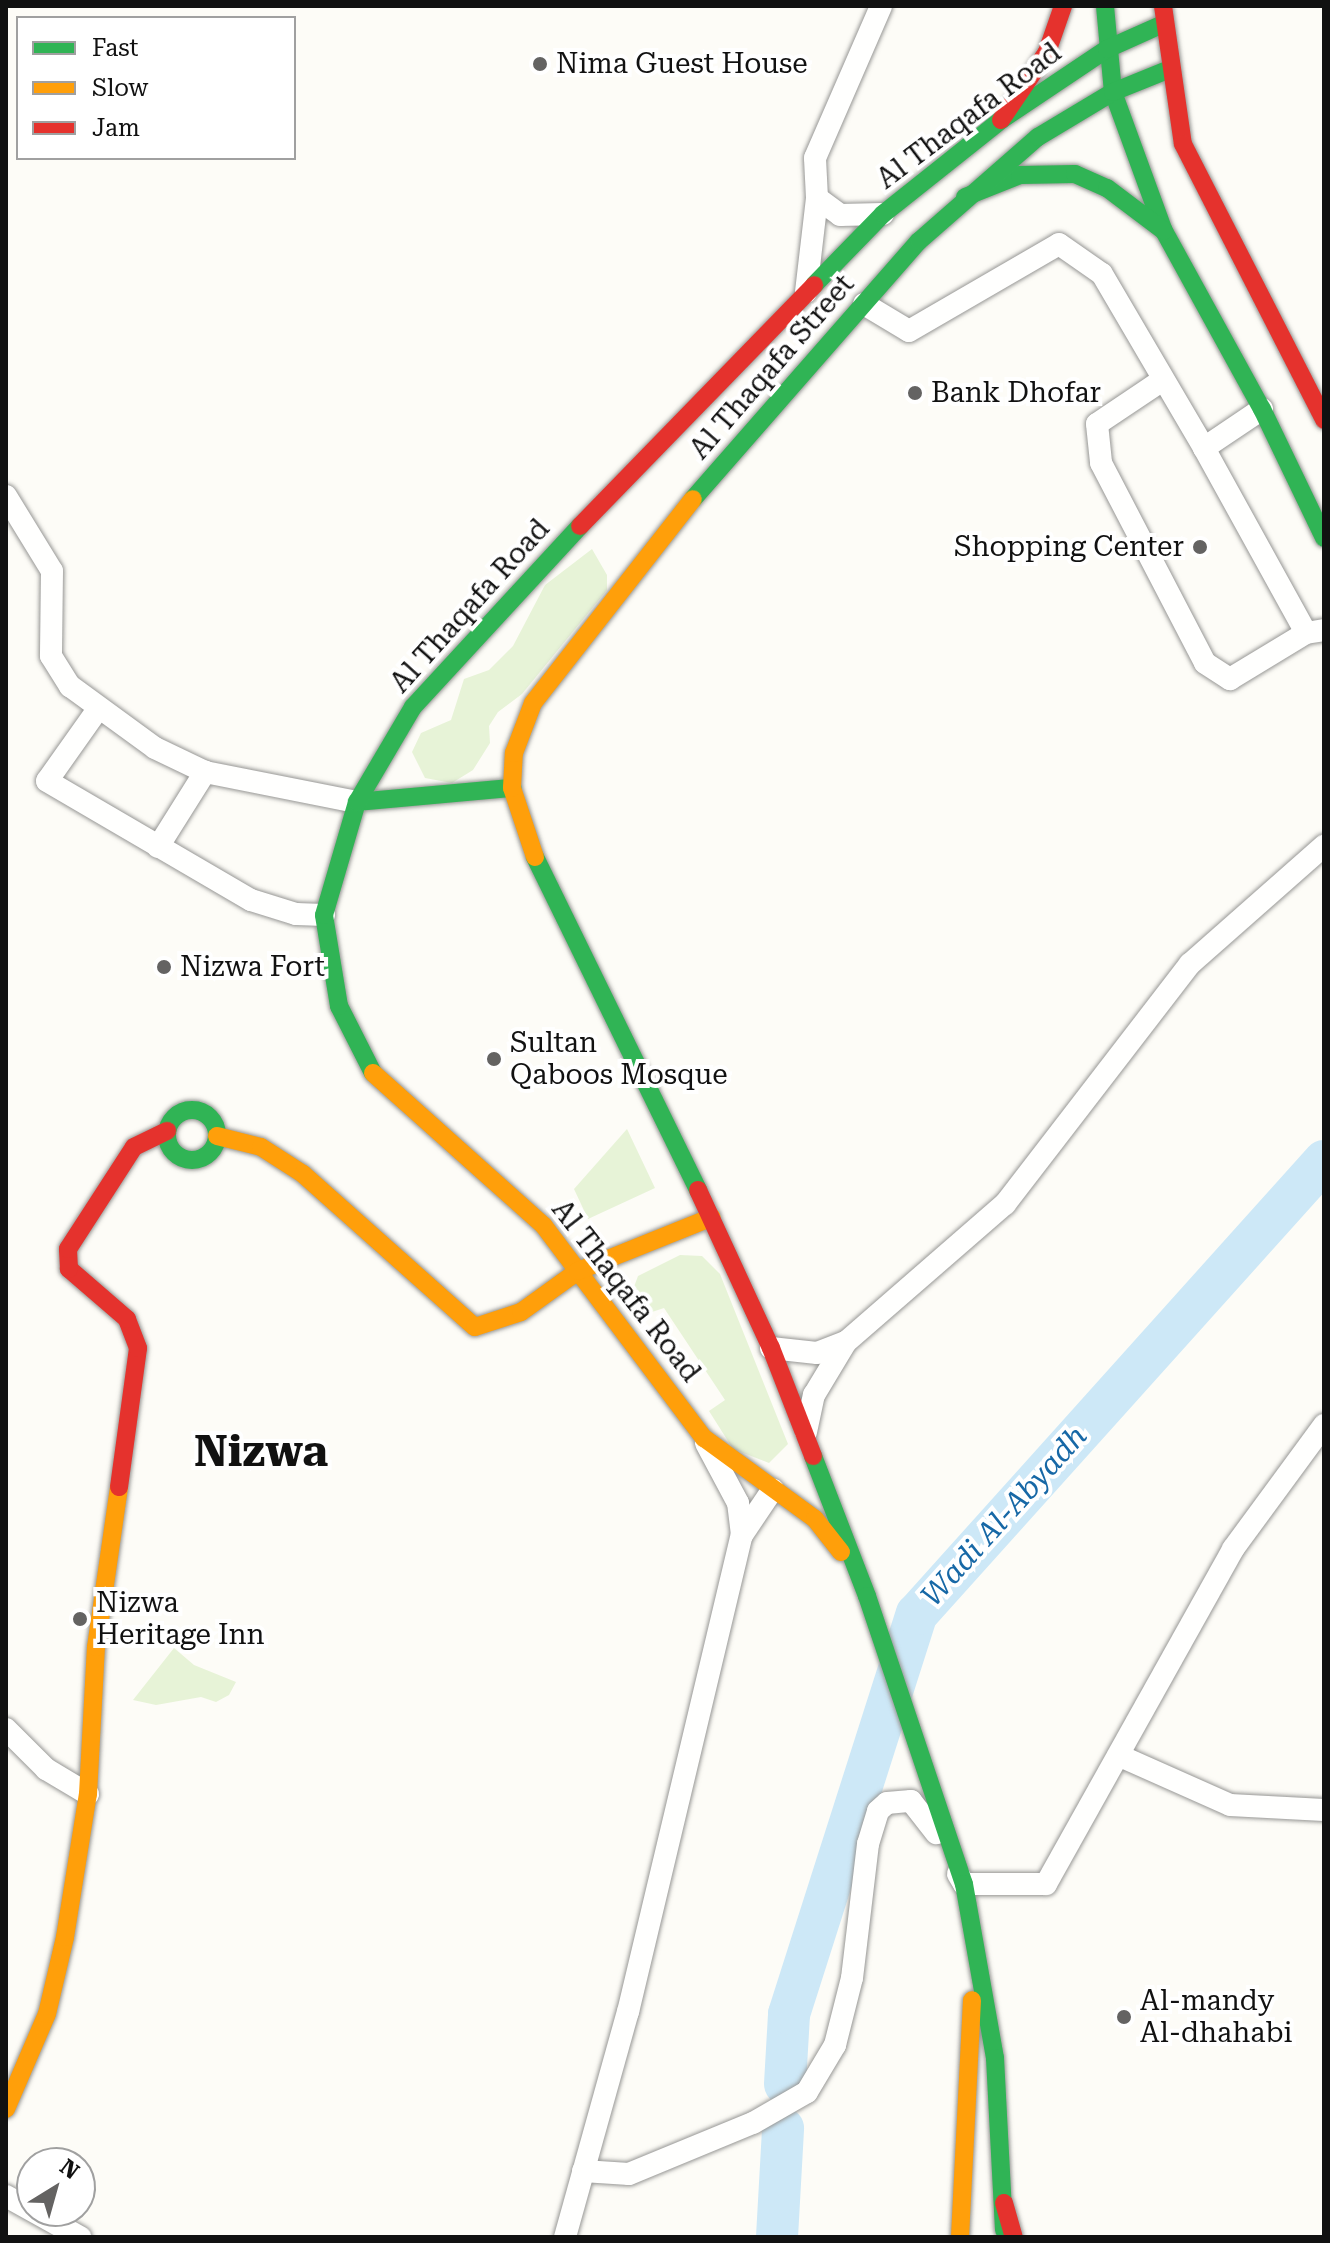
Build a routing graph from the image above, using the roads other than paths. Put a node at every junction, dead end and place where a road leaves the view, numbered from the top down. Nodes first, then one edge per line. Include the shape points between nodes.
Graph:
1 (1063, 6) edge
2 (1105, 6) edge
3 (875, 9) edge
4 (1163, 15) edge
5 (1107, 49) junction
6 (1170, 69) junction
7 (1113, 92) junction
8 (1001, 120) junction
9 (965, 197) junction
10 (817, 198) junction
11 (883, 214) junction
12 (1164, 231) junction
13 (806, 292) junction
14 (864, 304) junction
15 (1161, 381) junction
16 (1262, 409) junction
17 (1324, 420) edge
18 (1204, 448) junction
19 (6, 496) edge
20 (1324, 538) edge
21 (1315, 631) edge
22 (98, 709) junction
23 (205, 772) junction
24 (512, 788) junction
25 (357, 802) junction
26 (1324, 846) edge
27 (158, 847) junction
28 (324, 915) junction
29 (167, 1131) junction
30 (217, 1136) junction
31 (712, 1217) junction
32 (578, 1271) junction
33 (846, 1342) junction
34 (771, 1348) junction
35 (1324, 1425) edge
36 (806, 1432) junction
37 (704, 1438) junction
38 (784, 1479) junction
39 (742, 1535) junction
40 (867, 1596) junction
41 (6, 1729) edge
42 (1120, 1756) junction
43 (88, 1794) junction
44 (1324, 1810) edge
45 (964, 1884) junction
46 (976, 1937) junction
47 (6, 2109) edge
48 (583, 2171) junction
49 (6, 2196) edge
50 (1004, 2203) junction
51 (80, 2237) edge
52 (565, 2237) edge
53 (960, 2237) edge
54 (1004, 2237) edge
55 (1014, 2237) edge

1 - 8 street via 1047,52
2 - 5 street
3 - 10 street via 815,158
4 - 5 street, Al Thaqafa Road
4 - 6 street
5 - 7 street
5 - 8 street, Al Thaqafa Road
6 - 7 street, Al Thaqafa Street
6 - 17 street via 1183,144
7 - 9 street, Al Thaqafa Street via 1038,137
7 - 12 street
8 - 11 street, Al Thaqafa Road
9 - 12 street via 1020,175 1075,174 1107,188
9 - 14 street, Al Thaqafa Street
10 - 11 street via 840,215
10 - 13 street
11 - 13 street, Al Thaqafa Road
12 - 16 street
13 - 25 street, Al Thaqafa Road via 435,680
14 - 15 street via 909,331 1059,244 1102,274
14 - 24 street, Al Thaqafa Street via 686,507 533,703 514,753
15 - 18 street
15 - 21 street via 1097,424 1101,463 1205,663 1230,679
16 - 18 street
16 - 20 street
18 - 21 street
19 - 22 street via 52,571 55,666
22 - 23 street via 155,748
22 - 27 street via 47,781
23 - 25 street
23 - 27 street
24 - 25 street
24 - 31 street via 544,884
25 - 28 street, Al Thaqafa Road
26 - 33 street via 1190,964 1005,1204
27 - 28 street via 251,900 296,914
28 - 32 street, Al Thaqafa Road via 339,1006 356,1050 389,1091 544,1226
29 - 30 street via 174,1118 198,1111 212,1120
29 - 30 street via 176,1154 190,1160 211,1150
29 - 43 street via 134,1147 68,1249 69,1269 127,1319 138,1348 96,1647
30 - 32 street via 261,1147 303,1174 475,1327 521,1312
31 - 32 street
31 - 34 street
32 - 37 street, Al Thaqafa Road
33 - 34 street via 817,1353
33 - 36 street via 814,1395
34 - 36 street
35 - 42 street via 1253,1517
36 - 38 street
36 - 40 street
37 - 38 street, Al Thaqafa Road
37 - 39 street via 738,1503
38 - 39 street
38 - 40 street, Al Thaqafa Road via 832,1537
39 - 48 street via 628,2012
40 - 45 street
41 - 43 street via 46,1769
42 - 44 street via 1230,1805
42 - 45 street via 1046,1884
43 - 47 street via 47,2014
45 - 46 street
45 - 48 street via 920,1807 911,1801 887,1803 878,1811 868,1844 852,1978 835,2045 807,2092 753,2123 629,2174
46 - 50 street via 995,2058
46 - 53 street
48 - 52 street
49 - 51 street
50 - 54 street
50 - 55 street

